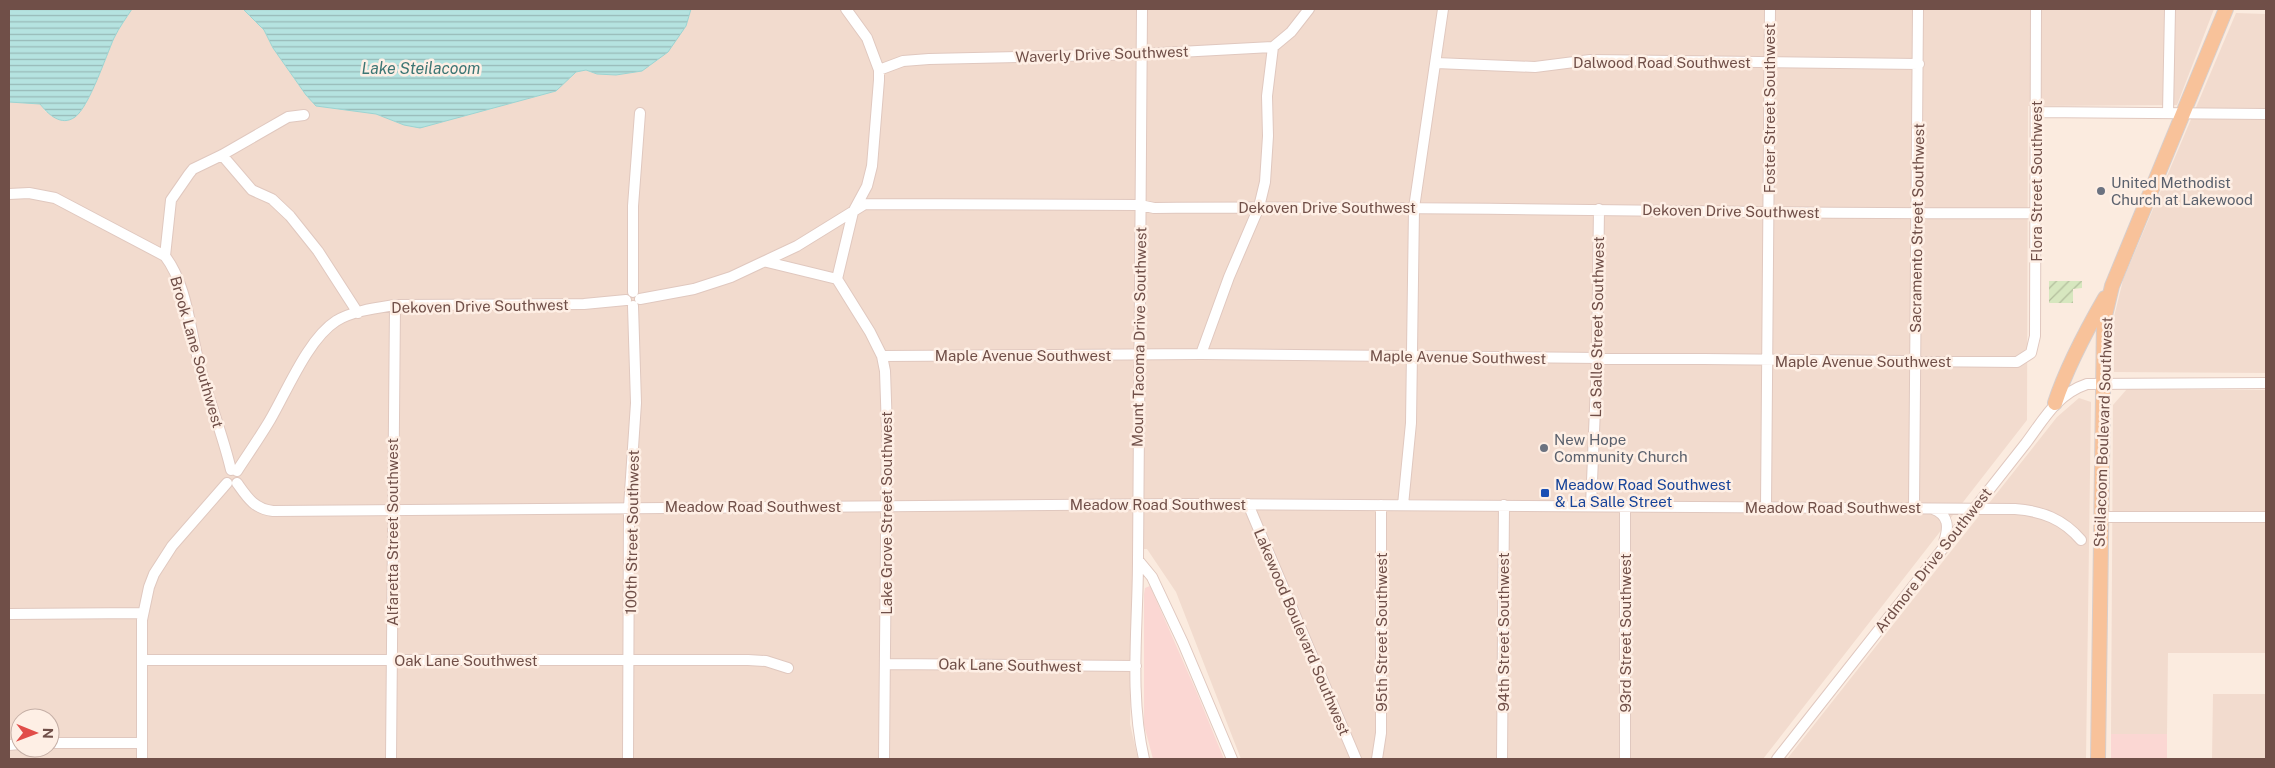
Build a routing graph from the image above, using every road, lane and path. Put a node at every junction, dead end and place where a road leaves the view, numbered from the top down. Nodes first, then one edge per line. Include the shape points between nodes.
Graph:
1 (846, 9) edge
2 (1142, 9) edge
3 (1309, 9) edge
4 (1443, 9) edge
5 (1770, 9) edge
6 (1918, 9) edge
7 (2036, 9) edge
8 (2170, 9) edge
9 (2226, 9) edge
10 (1273, 47) junction
11 (1142, 54) junction
12 (1770, 62) junction
13 (1436, 63) junction
14 (1919, 64) junction
15 (879, 70) junction
16 (2036, 112) junction
17 (2168, 113) junction
18 (2183, 113) junction
19 (640, 114) dead end
20 (2266, 114) edge
21 (304, 115) dead end
22 (222, 155) junction
23 (9, 194) edge
24 (1140, 205) junction
25 (1259, 207) junction
26 (1414, 208) junction
27 (1599, 209) junction
28 (1769, 211) junction
29 (853, 212) junction
30 (2035, 212) junction
31 (1916, 213) junction
32 (165, 256) junction
33 (767, 262) junction
34 (837, 278) junction
35 (2112, 286) junction
36 (633, 299) junction
37 (395, 305) junction
38 (358, 313) junction
39 (2031, 352) joint
40 (1140, 354) junction
41 (1200, 354) junction
42 (882, 356) junction
43 (1412, 356) junction
44 (1597, 359) junction
45 (1767, 360) junction
46 (1915, 361) junction
47 (2266, 383) edge
48 (2103, 384) junction
49 (2055, 403) junction
50 (227, 451) junction
51 (248, 454) junction
52 (234, 470) junction
53 (232, 483) junction
54 (886, 504) junction
55 (1137, 504) junction
56 (1248, 504) junction
57 (1381, 505) junction
58 (1403, 505) junction
59 (630, 506) junction
60 (1504, 506) junction
61 (1591, 506) junction
62 (1625, 506) junction
63 (1766, 507) junction
64 (1914, 508) junction
65 (1930, 508) junction
66 (1973, 508) junction
67 (392, 510) junction
68 (2100, 517) junction
69 (2266, 517) edge
70 (2081, 540) dead end
71 (1942, 548) junction
72 (1138, 560) junction
73 (143, 613) junction
74 (9, 614) edge
75 (142, 660) junction
76 (392, 660) junction
77 (630, 660) junction
78 (885, 664) junction
79 (1136, 666) junction
80 (788, 668) dead end
81 (60, 743) edge
82 (142, 743) junction
83 (142, 759) edge
84 (390, 759) edge
85 (628, 759) edge
86 (884, 759) edge
87 (1144, 759) edge
88 (1232, 759) edge
89 (1356, 759) edge
90 (1377, 759) edge
91 (1502, 759) edge
92 (1625, 759) edge
93 (1777, 759) edge
94 (2098, 759) edge

1 - 15 street via 867,38
2 - 11 street, Mount Tacoma Drive Southwest
3 - 10 street via 1291,32
4 - 13 street
5 - 12 street, Foster Street Southwest
6 - 14 street, Sacramento Street Southwest
7 - 16 street, Flora Street Southwest
8 - 17 street
9 - 18 main road, Steilacoom Boulevard Southwest
10 - 11 street, Waverly Drive Southwest
10 - 25 street via 1267,96 1265,182
11 - 15 street, Waverly Drive Southwest via 929,59 903,61
11 - 24 street, Mount Tacoma Drive Southwest
12 - 13 street, Dalwood Road Southwest via 1590,60 1535,67
12 - 14 street, Dalwood Road Southwest
12 - 28 street, Foster Street Southwest
13 - 26 street
14 - 31 street, Sacramento Street Southwest
15 - 29 street via 872,166 867,186
16 - 17 street
16 - 30 street, Flora Street Southwest
17 - 18 street
18 - 20 street
18 - 35 main road, Steilacoom Boulevard Southwest
19 - 36 street, 100th Street Southwest via 633,200
21 - 22 street via 288,117
22 - 32 street via 193,169 174,194 168,217
22 - 38 street via 252,190 272,199 290,216 318,251
23 - 32 street, Brook Lane Southwest via 55,198
24 - 25 street, Dekoven Drive Southwest via 1154,208
24 - 29 street, Dekoven Drive Southwest via 865,204
24 - 40 street, Mount Tacoma Drive Southwest
25 - 26 street, Dekoven Drive Southwest
25 - 41 street
26 - 27 street, Dekoven Drive Southwest
26 - 43 street
27 - 28 street, Dekoven Drive Southwest
27 - 44 street, La Salle Street Southwest
28 - 31 street, Dekoven Drive Southwest
28 - 45 street, Foster Street Southwest
29 - 33 street, Dekoven Drive Southwest
29 - 34 street
30 - 31 street, Dekoven Drive Southwest
30 - 39 street, Flora Street Southwest via 2035,336
31 - 46 street, Sacramento Street Southwest
32 - 50 street, Brook Lane Southwest via 178,279 197,355
33 - 34 street
33 - 36 street, Dekoven Drive Southwest via 694,289
34 - 42 street, Lake Grove Street Southwest
35 - 48 main road, Steilacoom Boulevard Southwest via 2104,320
35 - 49 main road via 2090,324
36 - 37 street, Dekoven Drive Southwest via 567,305
36 - 59 street, 100th Street Southwest via 636,408
37 - 38 street, Dekoven Drive Southwest
37 - 67 street, Alfaretta Street Southwest
38 - 51 street, Dekoven Drive Southwest via 335,322 318,340
39 - 46 street, Maple Avenue Southwest via 2017,362
40 - 41 street, Maple Avenue Southwest
40 - 42 street, Maple Avenue Southwest
40 - 55 street, Mount Tacoma Drive Southwest
41 - 43 street, Maple Avenue Southwest
42 - 54 street, Lake Grove Street Southwest via 887,430
43 - 44 street, Maple Avenue Southwest
43 - 58 street via 1411,423
44 - 45 street, Maple Avenue Southwest
44 - 61 street, La Salle Street Southwest
45 - 46 street, Maple Avenue Southwest
45 - 63 street, Foster Street Southwest
46 - 64 street, Sacramento Street Southwest
47 - 48 street, Ardmore Drive Southwest
48 - 49 street, Ardmore Drive Southwest via 2080,387
48 - 68 main road, Steilacoom Boulevard Southwest
49 - 66 street, Ardmore Drive Southwest
50 - 51 street via 237,455
50 - 52 street, Brook Lane Southwest
51 - 52 street, Dekoven Drive Southwest
52 - 53 street, Dekoven Drive Southwest via 225,477
53 - 67 street, Meadow Road Southwest via 253,504 266,510
53 - 73 street, Dekoven Drive Southwest via 165,556 149,587
54 - 55 street, Meadow Road Southwest
54 - 59 street, Meadow Road Southwest
54 - 78 street, Lake Grove Street Southwest
55 - 56 street, Meadow Road Southwest
55 - 72 street, Mount Tacoma Drive Southwest
56 - 57 street, Meadow Road Southwest
56 - 89 street, Lakewood Boulevard Southwest
57 - 58 street, Meadow Road Southwest
57 - 90 street, 95th Street Southwest via 1381,733
58 - 60 street, Meadow Road Southwest
59 - 67 street, Meadow Road Southwest
59 - 77 street, 100th Street Southwest
60 - 61 street, Meadow Road Southwest
60 - 91 street, 94th Street Southwest
61 - 62 street, Meadow Road Southwest
62 - 63 street, Meadow Road Southwest
62 - 92 street, 93rd Street Southwest
63 - 64 street, Meadow Road Southwest
64 - 65 street, Meadow Road Southwest
65 - 66 street, Meadow Road Southwest
65 - 71 street via 1941,513 1947,522
66 - 70 street, Meadow Road Southwest via 2044,513 2062,523
66 - 71 street, Ardmore Drive Southwest
67 - 76 street, Alfaretta Street Southwest
68 - 69 street
68 - 94 main road, Steilacoom Boulevard Southwest
71 - 93 street, Ardmore Drive Southwest
72 - 79 street, Mount Tacoma Drive Southwest
72 - 88 street via 1152,578 1183,643
73 - 74 street
73 - 75 street, Dekoven Drive Southwest
75 - 76 street, Oak Lane Southwest
75 - 82 street, Dekoven Drive Southwest
76 - 77 street, Oak Lane Southwest
76 - 84 street, Alfaretta Street Southwest
77 - 80 street, Oak Lane Southwest via 756,660
77 - 85 street, 100th Street Southwest
78 - 79 street, Oak Lane Southwest
78 - 86 street, Lake Grove Street Southwest
79 - 87 street, Mount Tacoma Drive Southwest via 1137,720
81 - 82 street
82 - 83 street, Dekoven Drive Southwest

